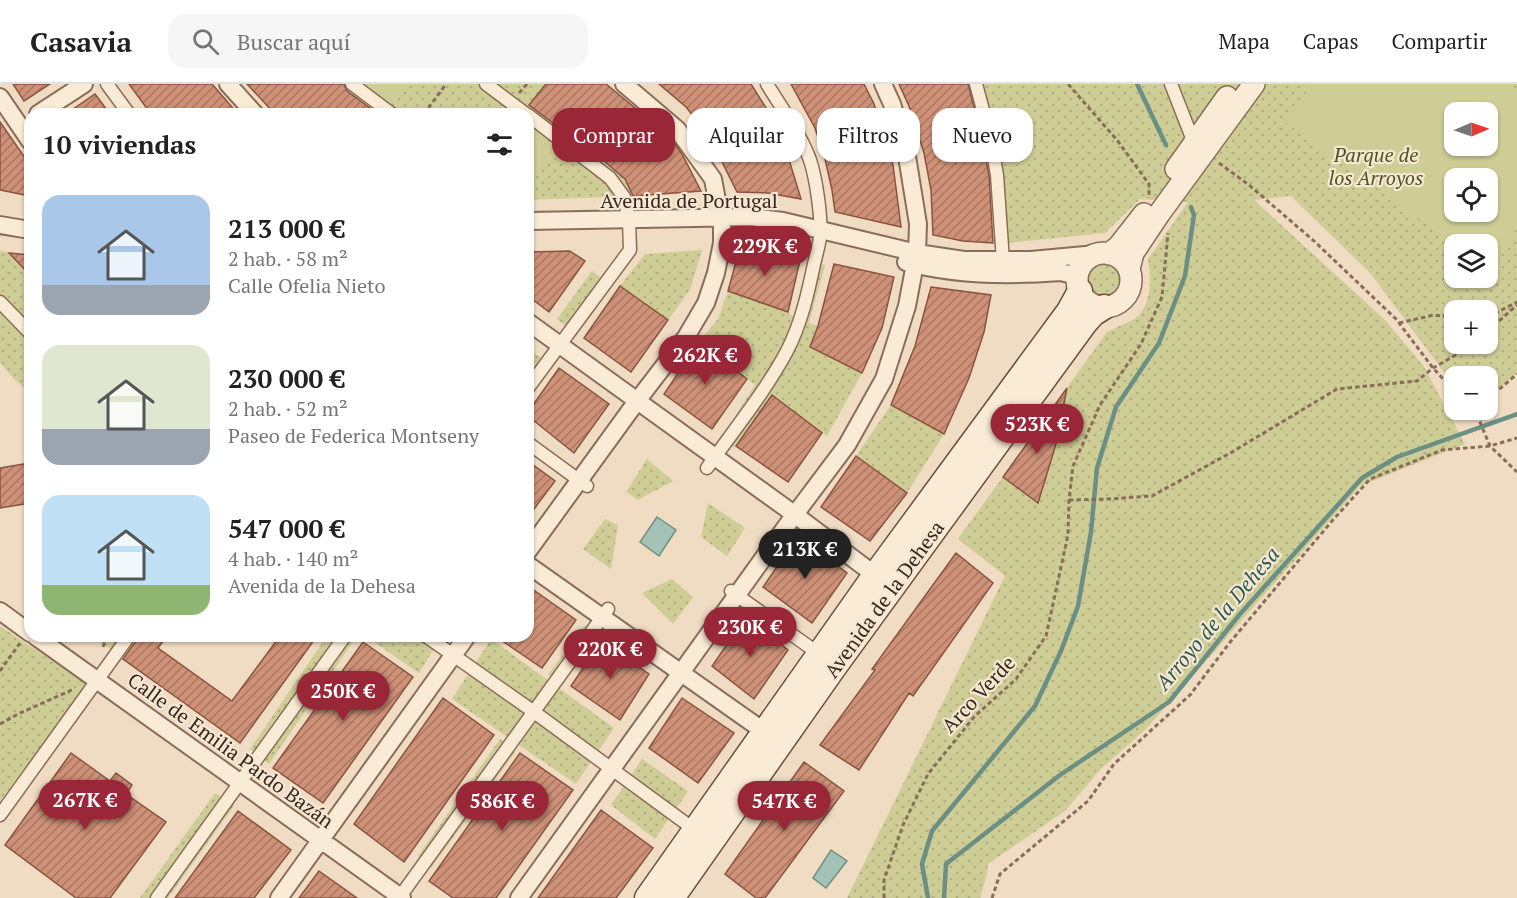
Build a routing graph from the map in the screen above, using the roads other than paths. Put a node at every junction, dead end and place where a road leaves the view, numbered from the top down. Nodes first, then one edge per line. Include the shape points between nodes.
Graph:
1 (84, 84) edge
2 (107, 84) edge
3 (228, 84) edge
4 (352, 84) edge
5 (486, 84) edge
6 (624, 84) edge
7 (767, 84) edge
8 (883, 84) edge
9 (976, 84) edge
10 (1171, 84) edge
11 (1236, 84) edge
12 (1254, 84) edge
13 (0, 97) edge
14 (47, 108) edge
15 (125, 108) edge
16 (250, 108) edge
17 (384, 108) edge
18 (518, 108) edge
19 (534, 120) edge
20 (24, 122) edge
21 (1199, 148) junction
22 (0, 216) edge
23 (24, 220) edge
24 (721, 222) junction
25 (534, 223) edge
26 (0, 225) edge
27 (629, 225) junction
28 (24, 229) edge
29 (820, 233) junction
30 (1103, 254) junction
31 (916, 259) junction
32 (1003, 261) junction
33 (1129, 269) junction
34 (1079, 285) junction
35 (0, 302) edge
36 (1104, 307) junction
37 (534, 326) edge
38 (24, 327) edge
39 (559, 345) junction
40 (534, 380) edge
41 (637, 400) junction
42 (534, 447) edge
43 (711, 463) junction
44 (583, 483) junction
45 (794, 514) junction
46 (534, 544) edge
47 (534, 569) edge
48 (875, 575) junction
49 (733, 593) junction
50 (0, 611) edge
51 (605, 613) junction
52 (24, 629) edge
53 (43, 642) edge
54 (125, 642) edge
55 (341, 642) edge
56 (434, 642) edge
57 (463, 642) edge
58 (453, 656) junction
59 (827, 660) junction
60 (681, 673) junction
61 (97, 679) junction
62 (534, 712) junction
63 (765, 732) junction
64 (612, 770) junction
65 (240, 781) junction
66 (0, 815) edge
67 (695, 830) junction
68 (321, 840) junction
69 (157, 898) edge
70 (279, 898) edge
71 (401, 898) edge
72 (519, 898) edge
73 (647, 898) edge
74 (672, 898) edge

1 - 14 street
2 - 15 street
3 - 16 street
4 - 17 street
5 - 18 street
6 - 24 street via 677,129 713,179
7 - 29 street via 810,160
8 - 31 street via 905,144 918,224
9 - 32 street via 997,175
10 - 21 street
11 - 21 street, Avenida de la Dehesa
12 - 21 street, Avenida de la Dehesa
13 - 20 street
19 - 27 street via 610,178 624,197
21 - 30 street, Avenida de la Dehesa via 1119,246
21 - 33 street, Avenida de la Dehesa via 1133,253
22 - 23 street
24 - 27 street, Avenida de Portugal
24 - 29 street, Avenida de Portugal via 751,217 783,221
24 - 41 street via 722,243 706,303 686,337
25 - 27 street, Avenida de Portugal
26 - 28 street
27 - 39 street via 630,250
29 - 31 street, Avenida de Portugal
29 - 43 street via 801,315 788,349
30 - 32 street, Avenida de Portugal
30 - 33 street via 1121,259
30 - 34 street, Avenida de la Dehesa via 1083,264
31 - 32 street, Avenida de Portugal
31 - 34 street, Avenida de Portugal via 967,273 1069,274
31 - 45 street via 907,306 884,379 847,445
33 - 36 street, Avenida de la Dehesa via 1130,287 1126,295 1113,306
34 - 36 street via 1090,303
34 - 48 main road, Avenida de la Dehesa via 1069,311
35 - 38 street
36 - 59 main road, Avenida de la Dehesa via 1085,323
37 - 39 street
39 - 40 street
39 - 41 street
41 - 43 street
41 - 44 street
42 - 44 street
43 - 45 street
44 - 46 street
45 - 48 street
45 - 49 street
47 - 51 street
48 - 59 main road, Avenida de la Dehesa
49 - 59 street
49 - 60 street
50 - 52 street, Calle de Emilia Pardo Bazán
51 - 60 street
51 - 62 street
53 - 61 street, Calle de Emilia Pardo Bazán
54 - 61 street
55 - 65 street
56 - 58 street
57 - 58 street
58 - 62 street
58 - 68 street
59 - 63 main road, Avenida de la Dehesa
59 - 74 main road, Avenida de la Dehesa
60 - 63 street
60 - 64 street
61 - 65 street, Calle de Emilia Pardo Bazán
61 - 66 street
62 - 64 street
62 - 71 street
63 - 67 main road, Avenida de la Dehesa
64 - 67 street
64 - 72 street
65 - 68 street, Calle de Emilia Pardo Bazán
65 - 69 street
67 - 73 main road, Avenida de la Dehesa
68 - 70 street
68 - 71 street, Calle de Emilia Pardo Bazán

